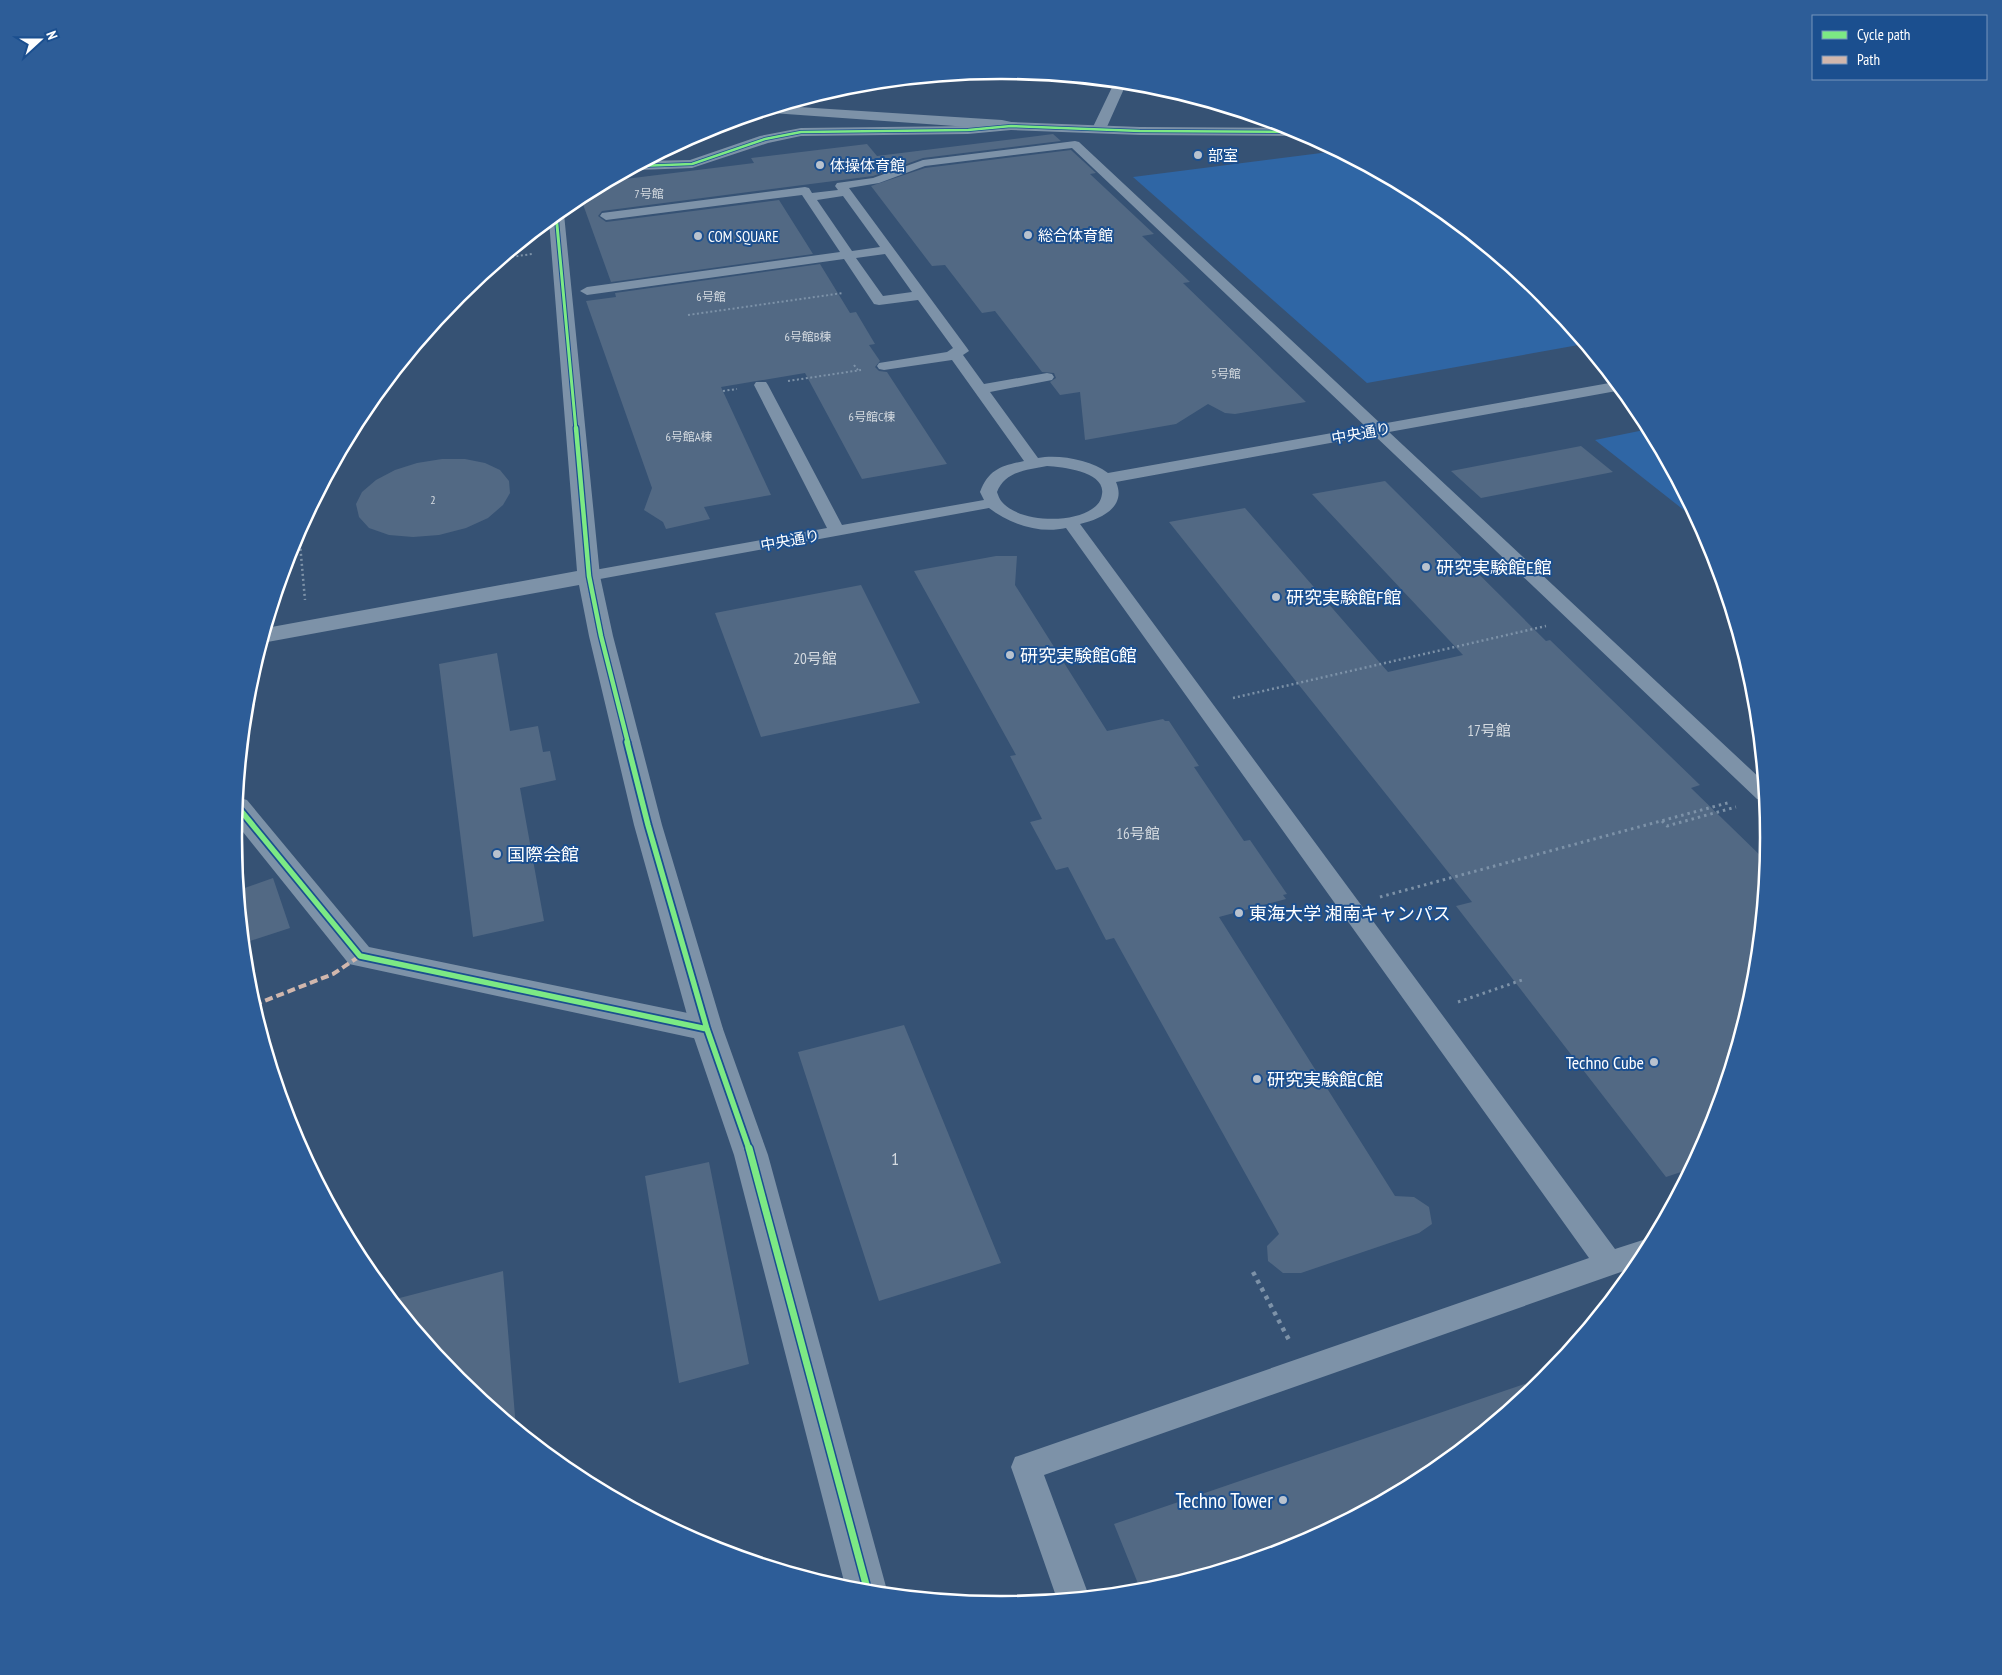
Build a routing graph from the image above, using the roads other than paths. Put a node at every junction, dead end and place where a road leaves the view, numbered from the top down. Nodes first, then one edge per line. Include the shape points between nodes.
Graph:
1 (1118, 88) edge
2 (788, 110) edge
3 (1012, 126) junction
4 (1099, 129) junction
5 (1277, 132) edge
6 (649, 166) edge
7 (846, 192) junction
8 (808, 197) junction
9 (606, 216) dead end
10 (557, 223) edge
11 (888, 250) junction
12 (848, 255) junction
13 (587, 291) dead end
14 (921, 295) junction
15 (956, 355) junction
16 (884, 366) road end
17 (1046, 377) dead end
18 (761, 385) road end
19 (1611, 387) edge
20 (980, 389) junction
21 (1377, 430) junction
22 (1033, 462) junction
23 (1103, 479) junction
24 (992, 503) junction
25 (1071, 523) junction
26 (837, 531) junction
27 (589, 576) junction
28 (270, 635) edge
29 (1758, 788) edge
30 (243, 813) edge
31 (707, 1029) junction
32 (1635, 1255) edge
33 (1610, 1263) junction
34 (866, 1584) edge
35 (1071, 1593) edge

1 - 4 street
2 - 3 street
3 - 4 street
3 - 6 street via 968,130 801,132 692,164
4 - 5 street
7 - 8 lane
7 - 11 lane
7 - 21 lane via 841,186 875,181 923,163 1075,144
8 - 9 lane via 805,191
8 - 12 lane
10 - 27 street
11 - 12 lane
11 - 14 lane
12 - 13 lane
12 - 14 lane via 879,301
14 - 15 lane via 962,351 954,352
15 - 16 lane
15 - 20 lane
17 - 20 lane
18 - 26 lane
19 - 21 lane, 中央通り
20 - 22 lane
21 - 23 lane, 中央通り
21 - 29 lane
22 - 23 lane via 1067,462 1086,467
22 - 24 lane via 998,474 990,483 988,493
23 - 25 lane via 1110,496 1105,507 1093,516
24 - 25 lane via 1015,519 1041,524
24 - 26 lane, 中央通り
25 - 33 lane
26 - 27 lane, 中央通り
27 - 28 street
27 - 31 street via 648,825
30 - 31 street via 360,956
31 - 34 street via 751,1155
32 - 33 lane
33 - 35 lane via 1026,1467

